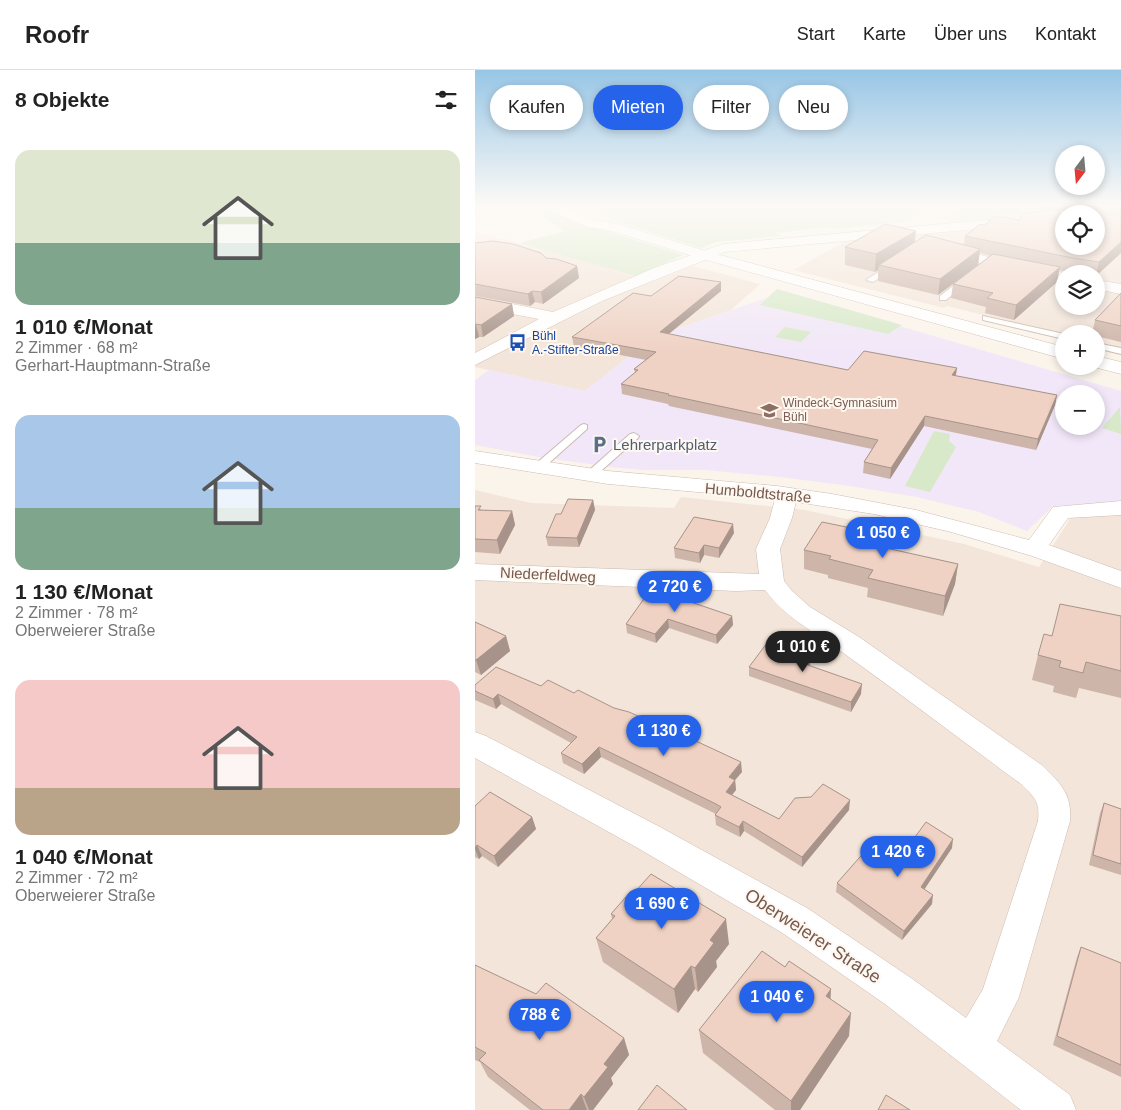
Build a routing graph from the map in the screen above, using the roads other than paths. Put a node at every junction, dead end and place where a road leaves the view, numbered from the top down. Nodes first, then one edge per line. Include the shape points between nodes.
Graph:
1 (703, 256) edge
2 (706, 256) edge
3 (751, 256) edge
4 (961, 256) edge
5 (895, 265) edge
6 (766, 272) junction
7 (975, 274) edge
8 (1055, 276) edge
9 (870, 280) edge
10 (1105, 286) edge
11 (1121, 289) edge
12 (943, 298) edge
13 (475, 302) edge
14 (554, 316) junction
15 (986, 318) edge
16 (1055, 335) edge
17 (1105, 347) edge
18 (1055, 351) edge
19 (1121, 351) edge
20 (475, 360) edge
21 (1105, 364) edge
22 (1121, 368) edge
23 (584, 427) dead end
24 (634, 436) dead end
25 (475, 457) edge
26 (536, 469) junction
27 (589, 476) junction
28 (787, 494) junction
29 (1121, 508) edge
30 (1035, 548) junction
31 (475, 572) edge
32 (1121, 580) edge
33 (772, 582) junction
34 (475, 744) edge
35 (970, 1045) junction
36 (1055, 1110) edge

1 - 14 street
2 - 6 street
3 - 6 street
4 - 8 street via 987,265
5 - 9 lane
6 - 18 street
7 - 12 lane
10 - 11 street
13 - 14 street
14 - 20 street
15 - 16 lane
17 - 19 lane
21 - 22 street
23 - 26 lane
24 - 27 lane
25 - 26 street, Humboldtstraße
26 - 27 street, Humboldtstraße
27 - 28 street, Humboldtstraße
28 - 30 street, Humboldtstraße via 926,518
28 - 33 street via 769,549
29 - 30 street via 1061,512
30 - 32 street, Humboldtstraße
31 - 33 street, Niederfeldweg
33 - 35 street via 801,613 850,644 1032,775 1053,800 1054,821 1000,997 987,1023
34 - 35 street, Oberweierer Straße via 795,920
35 - 36 street, Oberweierer Straße

